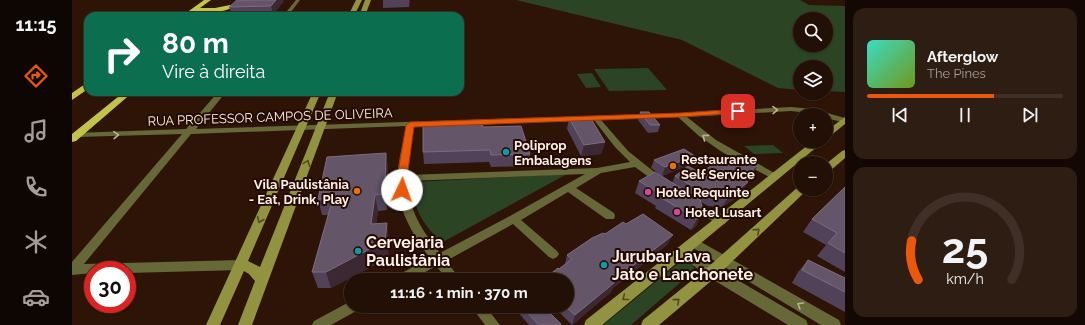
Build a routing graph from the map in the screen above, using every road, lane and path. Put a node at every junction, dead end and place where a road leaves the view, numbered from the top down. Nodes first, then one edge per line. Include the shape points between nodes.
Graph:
1 (208, 0) edge
2 (298, 0) edge
3 (359, 0) edge
4 (368, 0) edge
5 (196, 8) junction
6 (190, 12) edge
7 (225, 12) edge
8 (288, 12) edge
9 (353, 12) edge
10 (364, 12) edge
11 (84, 88) edge
12 (124, 96) edge
13 (219, 96) edge
14 (316, 96) edge
15 (321, 96) edge
16 (332, 96) edge
17 (73, 97) edge
18 (680, 115) junction
19 (596, 118) junction
20 (845, 120) edge
21 (410, 125) junction
22 (301, 128) junction
23 (320, 128) junction
24 (833, 129) edge
25 (188, 133) junction
26 (74, 137) edge
27 (810, 148) edge
28 (845, 152) edge
29 (833, 163) edge
30 (636, 164) junction
31 (598, 171) junction
32 (775, 177) junction
33 (402, 178) junction
34 (569, 188) junction
35 (670, 188) edge
36 (681, 196) edge
37 (795, 196) edge
38 (610, 216) dead end
39 (514, 219) junction
40 (721, 220) junction
41 (689, 247) junction
42 (553, 254) dead end
43 (437, 259) junction
44 (724, 261) junction
45 (241, 265) junction
46 (72, 270) edge
47 (712, 272) junction
48 (412, 273) edge
49 (449, 273) edge
50 (262, 282) junction
51 (781, 294) junction
52 (767, 305) junction
53 (344, 311) edge
54 (483, 313) edge
55 (213, 325) edge
56 (245, 325) edge
57 (318, 325) edge
58 (493, 325) edge
59 (591, 325) edge
60 (648, 325) edge
61 (801, 325) edge
62 (834, 325) edge

1 - 5 highway
2 - 8 street
3 - 9 main road
4 - 10 main road
5 - 6 highway
5 - 7 highway via 215,10 232,6
11 - 17 highway
12 - 26 highway
13 - 25 street
14 - 22 main road
15 - 16 main road
16 - 23 main road
18 - 19 street, RUA PROFESSOR CAMPOS DE OLIVEIRA
18 -> 20 street, RUA PROFESSOR CAMPOS DE OLIVEIRA via 802,109
32 -> 18 street via 706,138
19 - 21 street, RUA PROFESSOR CAMPOS DE OLIVEIRA
19 - 30 street via 613,141
20 - 24 main road
21 - 23 street, RUA PROFESSOR CAMPOS DE OLIVEIRA
21 - 33 street
22 - 23 street, RUA PROFESSOR CAMPOS DE OLIVEIRA
22 - 25 street, RUA PROFESSOR CAMPOS DE OLIVEIRA
22 -> 45 main road
50 -> 23 main road
26 -> 25 street, RUA PROFESSOR CAMPOS DE OLIVEIRA
25 - 46 street
27 - 32 main road
28 - 29 main road
30 - 31 street
30 - 35 street
31 - 33 street
31 - 34 street
32 - 40 main road
33 - 43 street via 406,208 414,226
34 - 38 street
34 - 39 street
36 - 40 street
44 -> 37 main road
39 - 42 street
39 - 43 street
40 - 41 main road
41 - 44 street
41 - 47 street
41 -> 59 main road
43 - 48 street
43 - 49 street
44 - 47 main road
44 - 51 street
45 - 46 street
45 - 50 main road via 253,268
45 - 55 main road
47 - 52 street
60 -> 47 main road
50 - 56 main road
51 - 52 street via 768,292 764,299
62 -> 51 street
52 - 61 street
53 - 57 street
54 - 58 street

